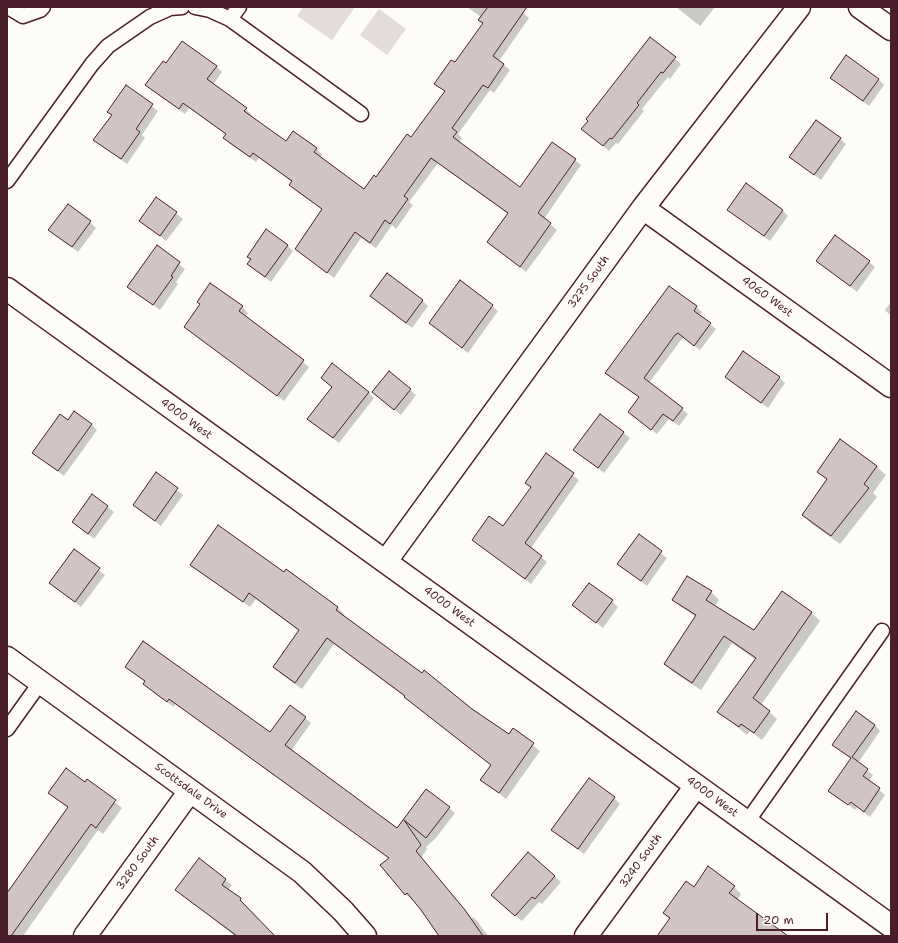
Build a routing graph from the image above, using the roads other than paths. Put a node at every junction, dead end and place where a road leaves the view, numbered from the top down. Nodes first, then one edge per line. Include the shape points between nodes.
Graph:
1 (8, 7) edge
2 (43, 7) edge
3 (182, 7) edge
4 (194, 7) edge
5 (239, 7) edge
6 (799, 7) edge
7 (860, 7) edge
8 (230, 19) junction
9 (891, 29) edge
10 (361, 114) dead end
11 (7, 181) edge
12 (643, 208) junction
13 (7, 289) edge
14 (891, 386) edge
15 (386, 561) junction
16 (882, 631) dead end
17 (7, 658) edge
18 (40, 683) junction
19 (7, 729) edge
20 (696, 786) junction
21 (190, 791) junction
22 (747, 822) junction
23 (891, 926) edge
24 (85, 936) edge
25 (365, 936) edge
26 (586, 936) edge

1 - 2 lane via 23,16
3 - 11 lane via 170,8 150,17 108,46 92,64
4 - 8 lane via 210,10
5 - 8 lane
6 - 12 street, 3275 South
7 - 9 street
8 - 10 lane
12 - 14 street, 4060 West
12 - 15 street, 3275 South
13 - 15 street, 4000 West
15 - 20 street, 4000 West
16 - 22 lane
17 - 18 street, Scottsdale Drive
18 - 19 lane
18 - 21 street, Scottsdale Drive
20 - 22 street, 4000 West
20 - 26 street, 3240 South
21 - 24 street, 3280 South
21 - 25 street, Scottsdale Drive via 302,872
22 - 23 street, 4000 West

